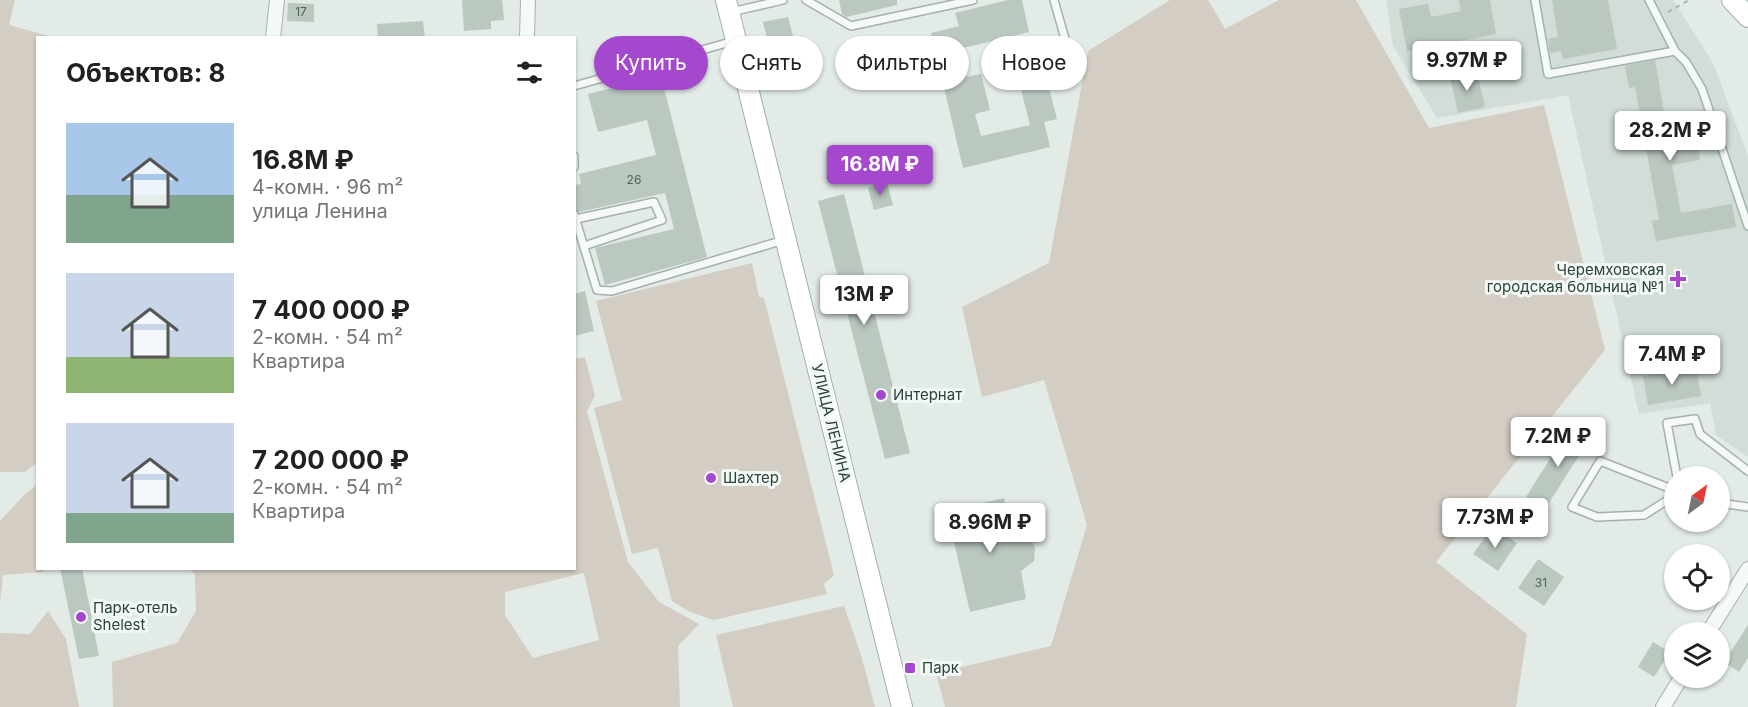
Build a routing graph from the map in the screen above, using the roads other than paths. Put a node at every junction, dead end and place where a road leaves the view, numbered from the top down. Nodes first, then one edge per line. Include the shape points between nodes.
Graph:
1 (277, 0) edge
2 (528, 0) edge
3 (783, 0) edge
4 (806, 0) edge
5 (973, 0) edge
6 (1054, 0) edge
7 (1535, 0) edge
8 (1649, 0) edge
9 (1732, 0) edge
10 (727, 6) edge
11 (1748, 17) edge
12 (273, 36) edge
13 (527, 36) edge
14 (734, 36) edge
15 (1064, 36) edge
16 (720, 45) edge
17 (1675, 51) junction
18 (576, 85) edge
19 (747, 90) edge
20 (576, 217) edge
21 (576, 220) edge
22 (1748, 226) edge
23 (784, 240) junction
24 (584, 246) junction
25 (1675, 466) edge
26 (1748, 471) edge
27 (1664, 486) edge
28 (1664, 502) edge
29 (1730, 504) edge
30 (1748, 507) edge
31 (1748, 568) edge
32 (1715, 622) edge
33 (1675, 688) edge
34 (902, 707) edge
35 (1663, 707) edge

1 - 12 street
2 - 13 street
3 - 10 lane
4 - 5 lane via 851,26
6 - 15 lane
7 - 17 lane via 1548,74
8 - 17 lane
9 - 11 main road
10 - 14 main road, УЛИЦА ЛЕНИНА
16 - 18 lane
17 - 22 lane via 1702,89
19 - 23 main road, УЛИЦА ЛЕНИНА
20 - 24 lane via 654,202 662,220
21 - 24 lane
23 - 24 lane via 612,291 597,290
23 - 34 main road, УЛИЦА ЛЕНИНА
25 - 26 lane via 1668,423 1695,419 1700,434
27 - 28 lane via 1600,461 1572,507 1597,517 1644,515
29 - 30 lane
31 - 32 street
33 - 35 street

